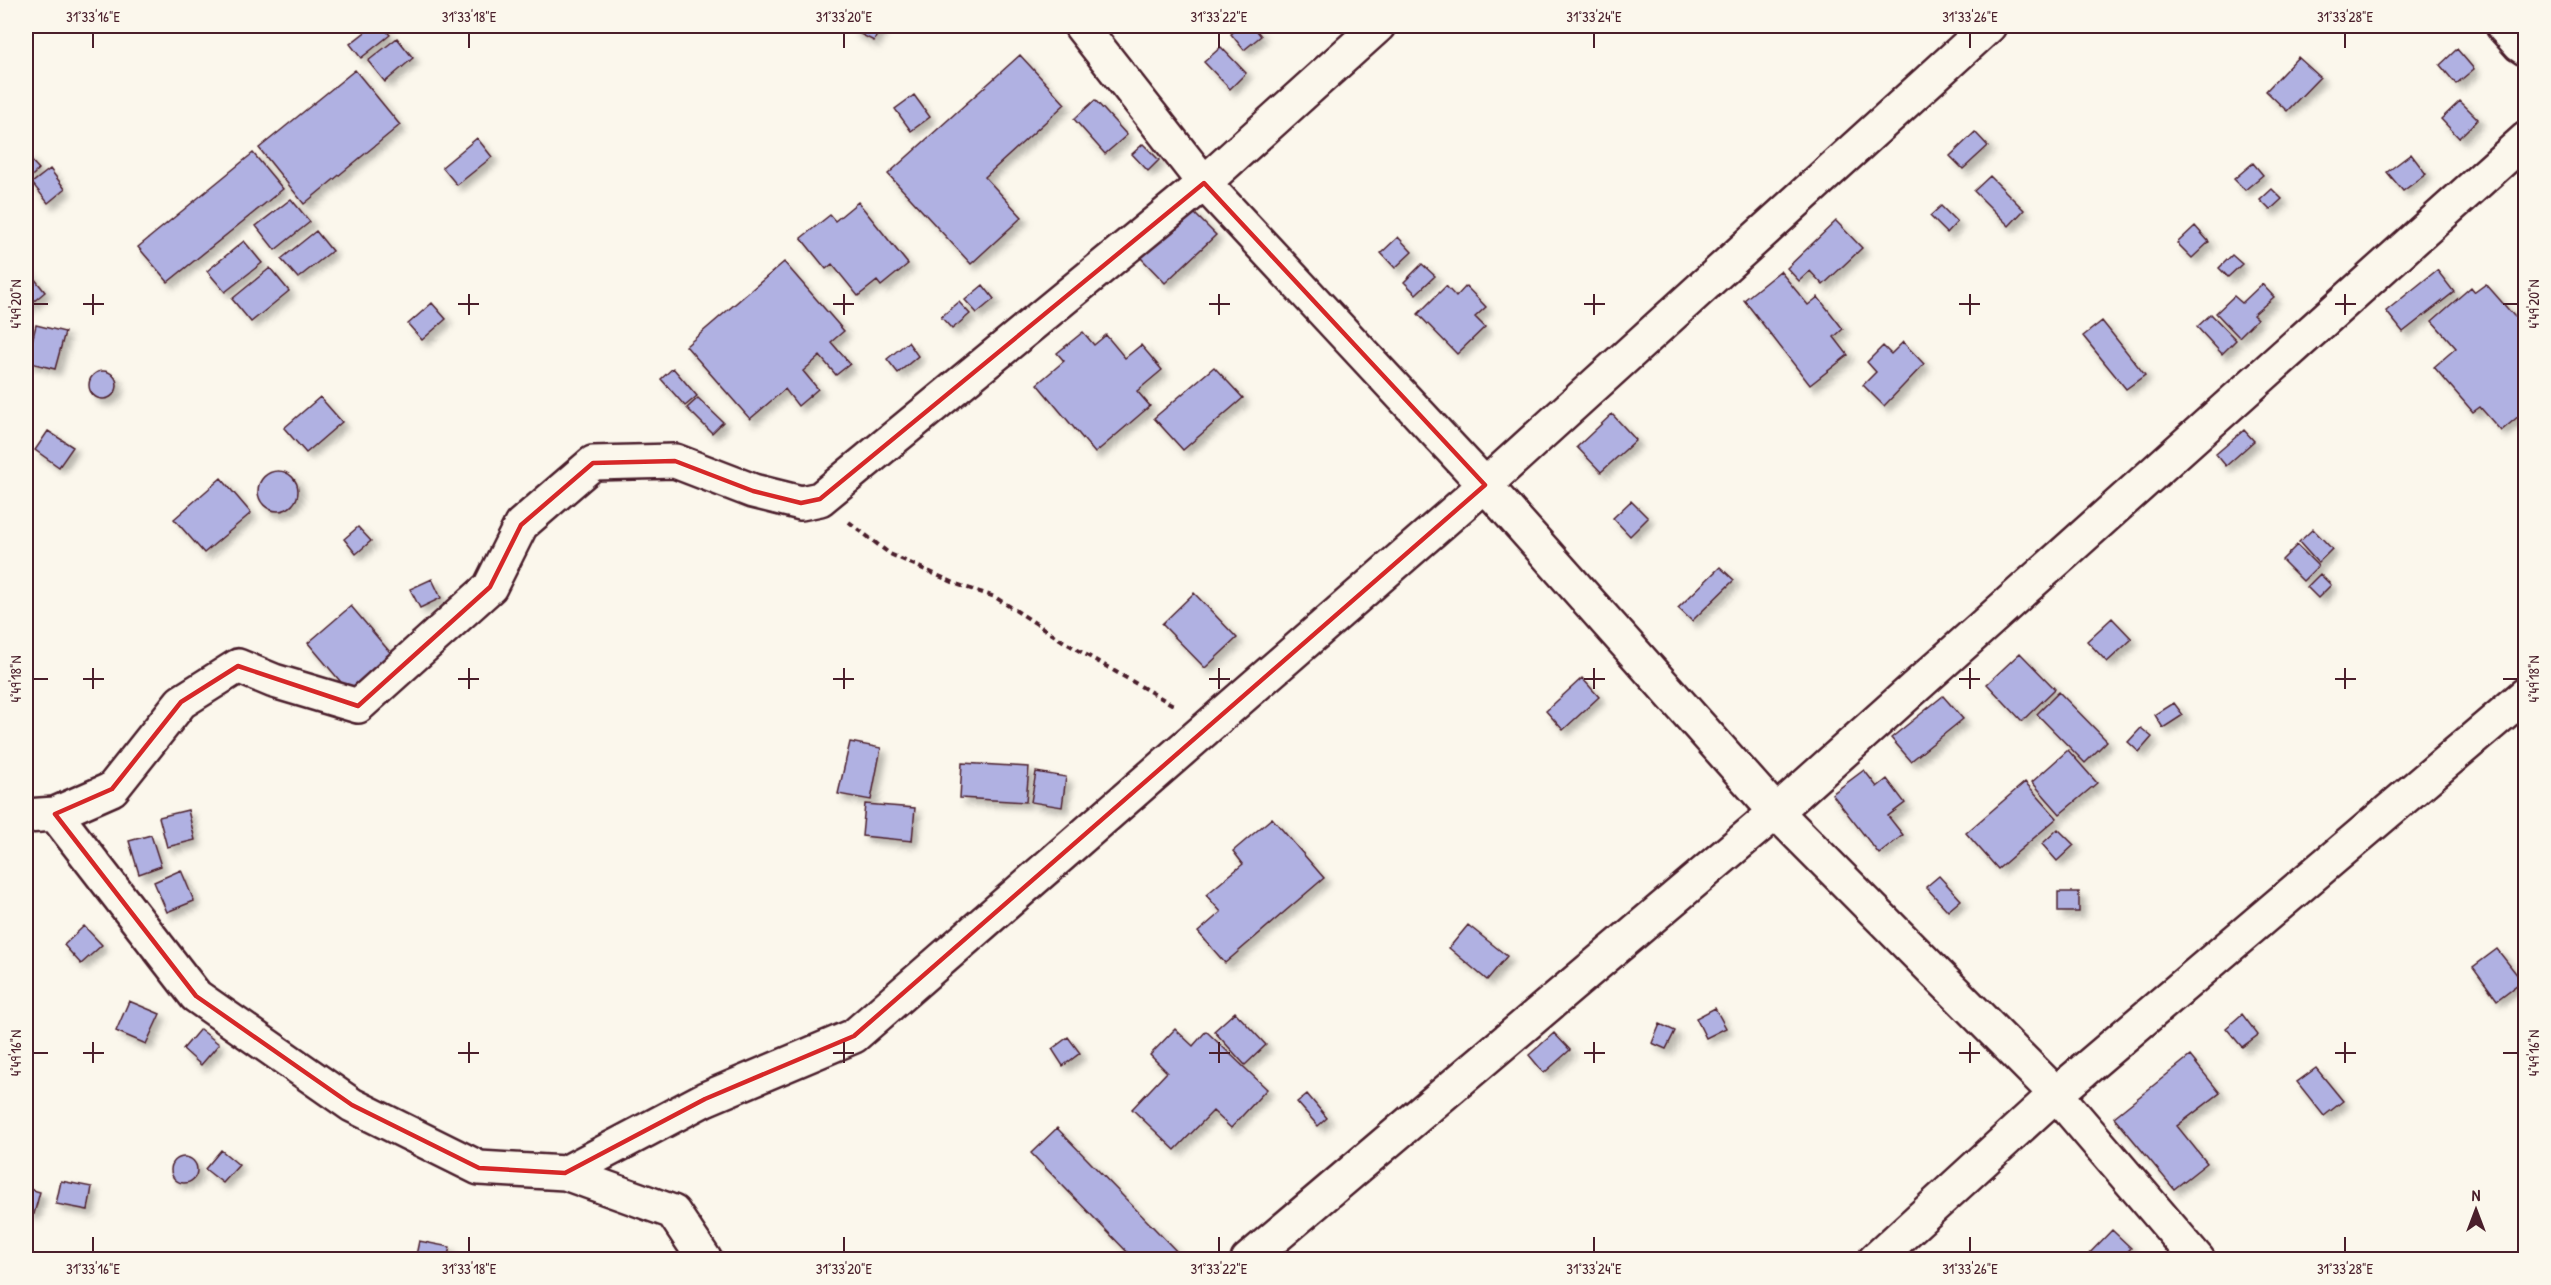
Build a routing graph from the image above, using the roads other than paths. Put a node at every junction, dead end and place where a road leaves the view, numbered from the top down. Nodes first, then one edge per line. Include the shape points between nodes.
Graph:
1 (1081, 26) edge
2 (1378, 26) edge
3 (1989, 26) edge
4 (2502, 26) edge
5 (2526, 49) edge
6 (2526, 139) edge
7 (1204, 183) junction
8 (1485, 485) junction
9 (2526, 694) edge
10 (1776, 812) junction
11 (40, 815) edge
12 (2056, 1094) junction
13 (565, 1173) junction
14 (705, 1260) edge
15 (1248, 1260) edge
16 (1875, 1260) edge
17 (2198, 1260) edge

1 - 7 street
2 - 7 street
3 - 8 street
4 - 5 street
6 - 10 street
7 - 8 street
7 - 11 street via 820,499 801,503 753,491 675,462 593,463 521,525 489,587 358,706 238,666 181,702 112,789
8 - 10 street
8 - 13 street via 854,1036 705,1099
9 - 12 street
10 - 12 street
10 - 15 street
11 - 13 street via 196,996 352,1105 479,1168
12 - 16 street
12 - 17 street
13 - 14 street via 673,1212

